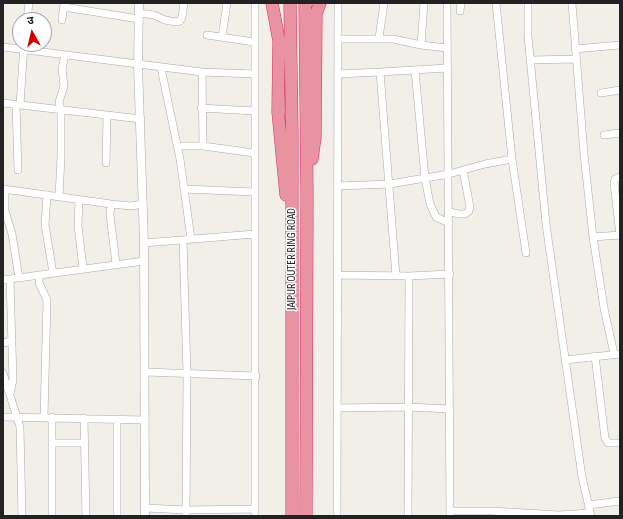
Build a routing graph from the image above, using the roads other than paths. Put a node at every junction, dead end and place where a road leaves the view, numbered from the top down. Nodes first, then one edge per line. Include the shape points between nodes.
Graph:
1 (139, 3) edge
2 (184, 3) edge
3 (227, 3) edge
4 (255, 3) edge
5 (272, 3) edge
6 (290, 3) edge
7 (305, 3) edge
8 (320, 3) edge
9 (338, 3) edge
10 (384, 3) edge
11 (424, 3) edge
12 (447, 3) edge
13 (461, 3) edge
14 (496, 3) edge
15 (528, 3) edge
16 (572, 3) edge
17 (64, 5) edge
18 (460, 11) dead end
19 (139, 16) junction
20 (62, 20) dead end
21 (207, 35) dead end
22 (222, 37) junction
23 (379, 38) junction
24 (338, 39) junction
25 (254, 42) junction
26 (421, 45) junction
27 (620, 45) edge
28 (447, 48) junction
29 (575, 50) junction
30 (23, 52) edge
31 (50, 52) edge
32 (65, 55) junction
33 (576, 59) junction
34 (530, 60) junction
35 (138, 65) junction
36 (161, 68) junction
37 (447, 68) junction
38 (415, 70) junction
39 (202, 72) junction
40 (380, 72) junction
41 (254, 74) junction
42 (338, 74) junction
43 (620, 90) edge
44 (601, 93) dead end
45 (3, 103) edge
46 (18, 105) junction
47 (201, 108) junction
48 (61, 110) junction
49 (254, 111) junction
50 (107, 116) junction
51 (141, 119) junction
52 (620, 132) edge
53 (604, 135) dead end
54 (177, 146) junction
55 (203, 146) junction
56 (254, 153) junction
57 (512, 159) junction
58 (106, 163) dead end
59 (18, 170) dead end
60 (464, 170) junction
61 (448, 174) junction
62 (620, 177) edge
63 (425, 178) junction
64 (390, 184) junction
65 (338, 186) junction
66 (4, 189) edge
67 (184, 190) junction
68 (254, 192) junction
69 (308, 194) junction
70 (47, 195) junction
71 (59, 197) junction
72 (79, 200) junction
73 (111, 204) junction
74 (143, 204) junction
75 (449, 212) junction
76 (449, 223) junction
77 (255, 234) junction
78 (620, 235) edge
79 (593, 237) junction
80 (191, 239) junction
81 (183, 240) junction
82 (144, 243) junction
83 (526, 253) dead end
84 (293, 254) junction
85 (144, 261) junction
86 (116, 264) junction
87 (83, 268) junction
88 (53, 273) junction
89 (450, 274) junction
90 (40, 275) junction
91 (337, 276) junction
92 (396, 276) junction
93 (408, 276) junction
94 (19, 278) junction
95 (7, 279) edge
96 (12, 341) junction
97 (3, 343) edge
98 (617, 354) edge
99 (595, 356) junction
100 (565, 360) junction
101 (145, 372) junction
102 (3, 373) edge
103 (187, 374) junction
104 (256, 376) junction
105 (10, 394) junction
106 (408, 407) junction
107 (337, 408) junction
108 (450, 409) junction
109 (3, 417) edge
110 (18, 417) junction
111 (44, 418) junction
112 (52, 418) junction
113 (84, 418) junction
114 (117, 419) junction
115 (145, 420) junction
116 (52, 443) junction
117 (85, 443) junction
118 (620, 443) edge
119 (620, 501) edge
120 (590, 511) edge
121 (145, 512) edge
122 (186, 513) edge
123 (255, 513) edge
124 (481, 513) edge
125 (450, 514) edge
126 (543, 515) edge
127 (22, 516) edge
128 (52, 516) edge
129 (86, 516) edge
130 (117, 516) edge
131 (292, 516) edge
132 (306, 516) edge
133 (337, 516) edge
134 (408, 516) edge

1 - 19 street
2 - 19 street via 182,17 176,22 154,15
3 - 22 street
4 - 25 street
5 - 84 highway via 279,40 278,112
6 - 84 highway, JAIPUR OUTER RING ROAD
7 - 69 highway
8 - 69 highway via 316,14 315,137
9 - 24 street
10 - 23 street
11 - 26 street
12 - 28 street
13 - 18 street
14 - 57 street
15 - 34 street
16 - 29 street
17 - 19 street
17 - 20 street
19 - 35 street
21 - 22 street
22 - 25 street
23 - 24 street
23 - 26 street via 405,40
24 - 42 street
25 - 41 street
26 - 28 street
27 - 29 street
28 - 37 street
29 - 33 street
30 - 46 street
31 - 32 street
32 - 35 street
32 - 48 street via 62,69 64,86 59,102
33 - 34 street
33 - 79 street
34 - 100 street via 546,224
35 - 36 street
35 - 51 street
36 - 39 street
36 - 54 street
37 - 38 street
37 - 61 street
38 - 40 street
38 - 63 street
39 - 41 street
39 - 47 street
40 - 42 street
40 - 64 street
41 - 49 street
42 - 65 street
43 - 44 street
45 - 46 street
46 - 48 street
46 - 59 street
47 - 49 street
47 - 55 street
48 - 50 street
48 - 71 street
49 - 56 street
50 - 51 street
50 - 58 street
51 - 74 street
52 - 53 street
54 - 55 street
54 - 67 street
55 - 56 street
56 - 68 street
57 - 60 street
57 - 83 street
60 - 61 street
60 - 75 street via 469,211 465,214
61 - 63 street
61 - 75 street
62 - 78 street via 614,182
63 - 64 street
63 - 76 street via 432,212 436,217
64 - 65 street
64 - 92 street
65 - 91 street
66 - 70 street
66 - 94 street via 5,210 12,234
67 - 68 street
67 - 80 street
68 - 77 street
69 - 132 highway, JAIPUR OUTER RING ROAD
70 - 71 street
70 - 88 street via 45,225
71 - 72 street
72 - 73 street
72 - 87 street via 78,226
73 - 74 street
73 - 86 street
74 - 82 street
75 - 76 street
76 - 89 street
77 - 80 street
77 - 104 street
78 - 79 street
79 - 98 street via 604,308
80 - 81 street
81 - 82 street
81 - 103 street
82 - 85 street
84 - 131 highway, JAIPUR OUTER RING ROAD
85 - 86 street
85 - 101 street
86 - 87 street
87 - 88 street
88 - 90 street
89 - 93 street
89 - 108 street
90 - 94 street
90 - 111 street via 41,288 47,300
91 - 92 street
91 - 107 street
92 - 93 street
93 - 106 street
94 - 95 street
95 - 96 street
96 - 97 street
96 - 105 street via 14,380
98 - 99 street
99 - 100 street
99 - 118 street via 605,438 608,442
100 - 120 street via 582,477
101 - 103 street
101 - 115 street
102 - 105 street
103 - 104 street
103 - 122 street
104 - 123 street
105 - 110 street
106 - 107 street
106 - 108 street
106 - 134 street
107 - 133 street
108 - 125 street
109 - 110 street
110 - 111 street
110 - 127 street
111 - 112 street
112 - 113 street
112 - 116 street
113 - 114 street
113 - 117 street
114 - 115 street
114 - 130 street
115 - 121 street
116 - 117 street
116 - 128 street
117 - 129 street
119 - 120 street
120 - 126 street
121 - 122 street
122 - 123 street
124 - 125 street
124 - 126 street

